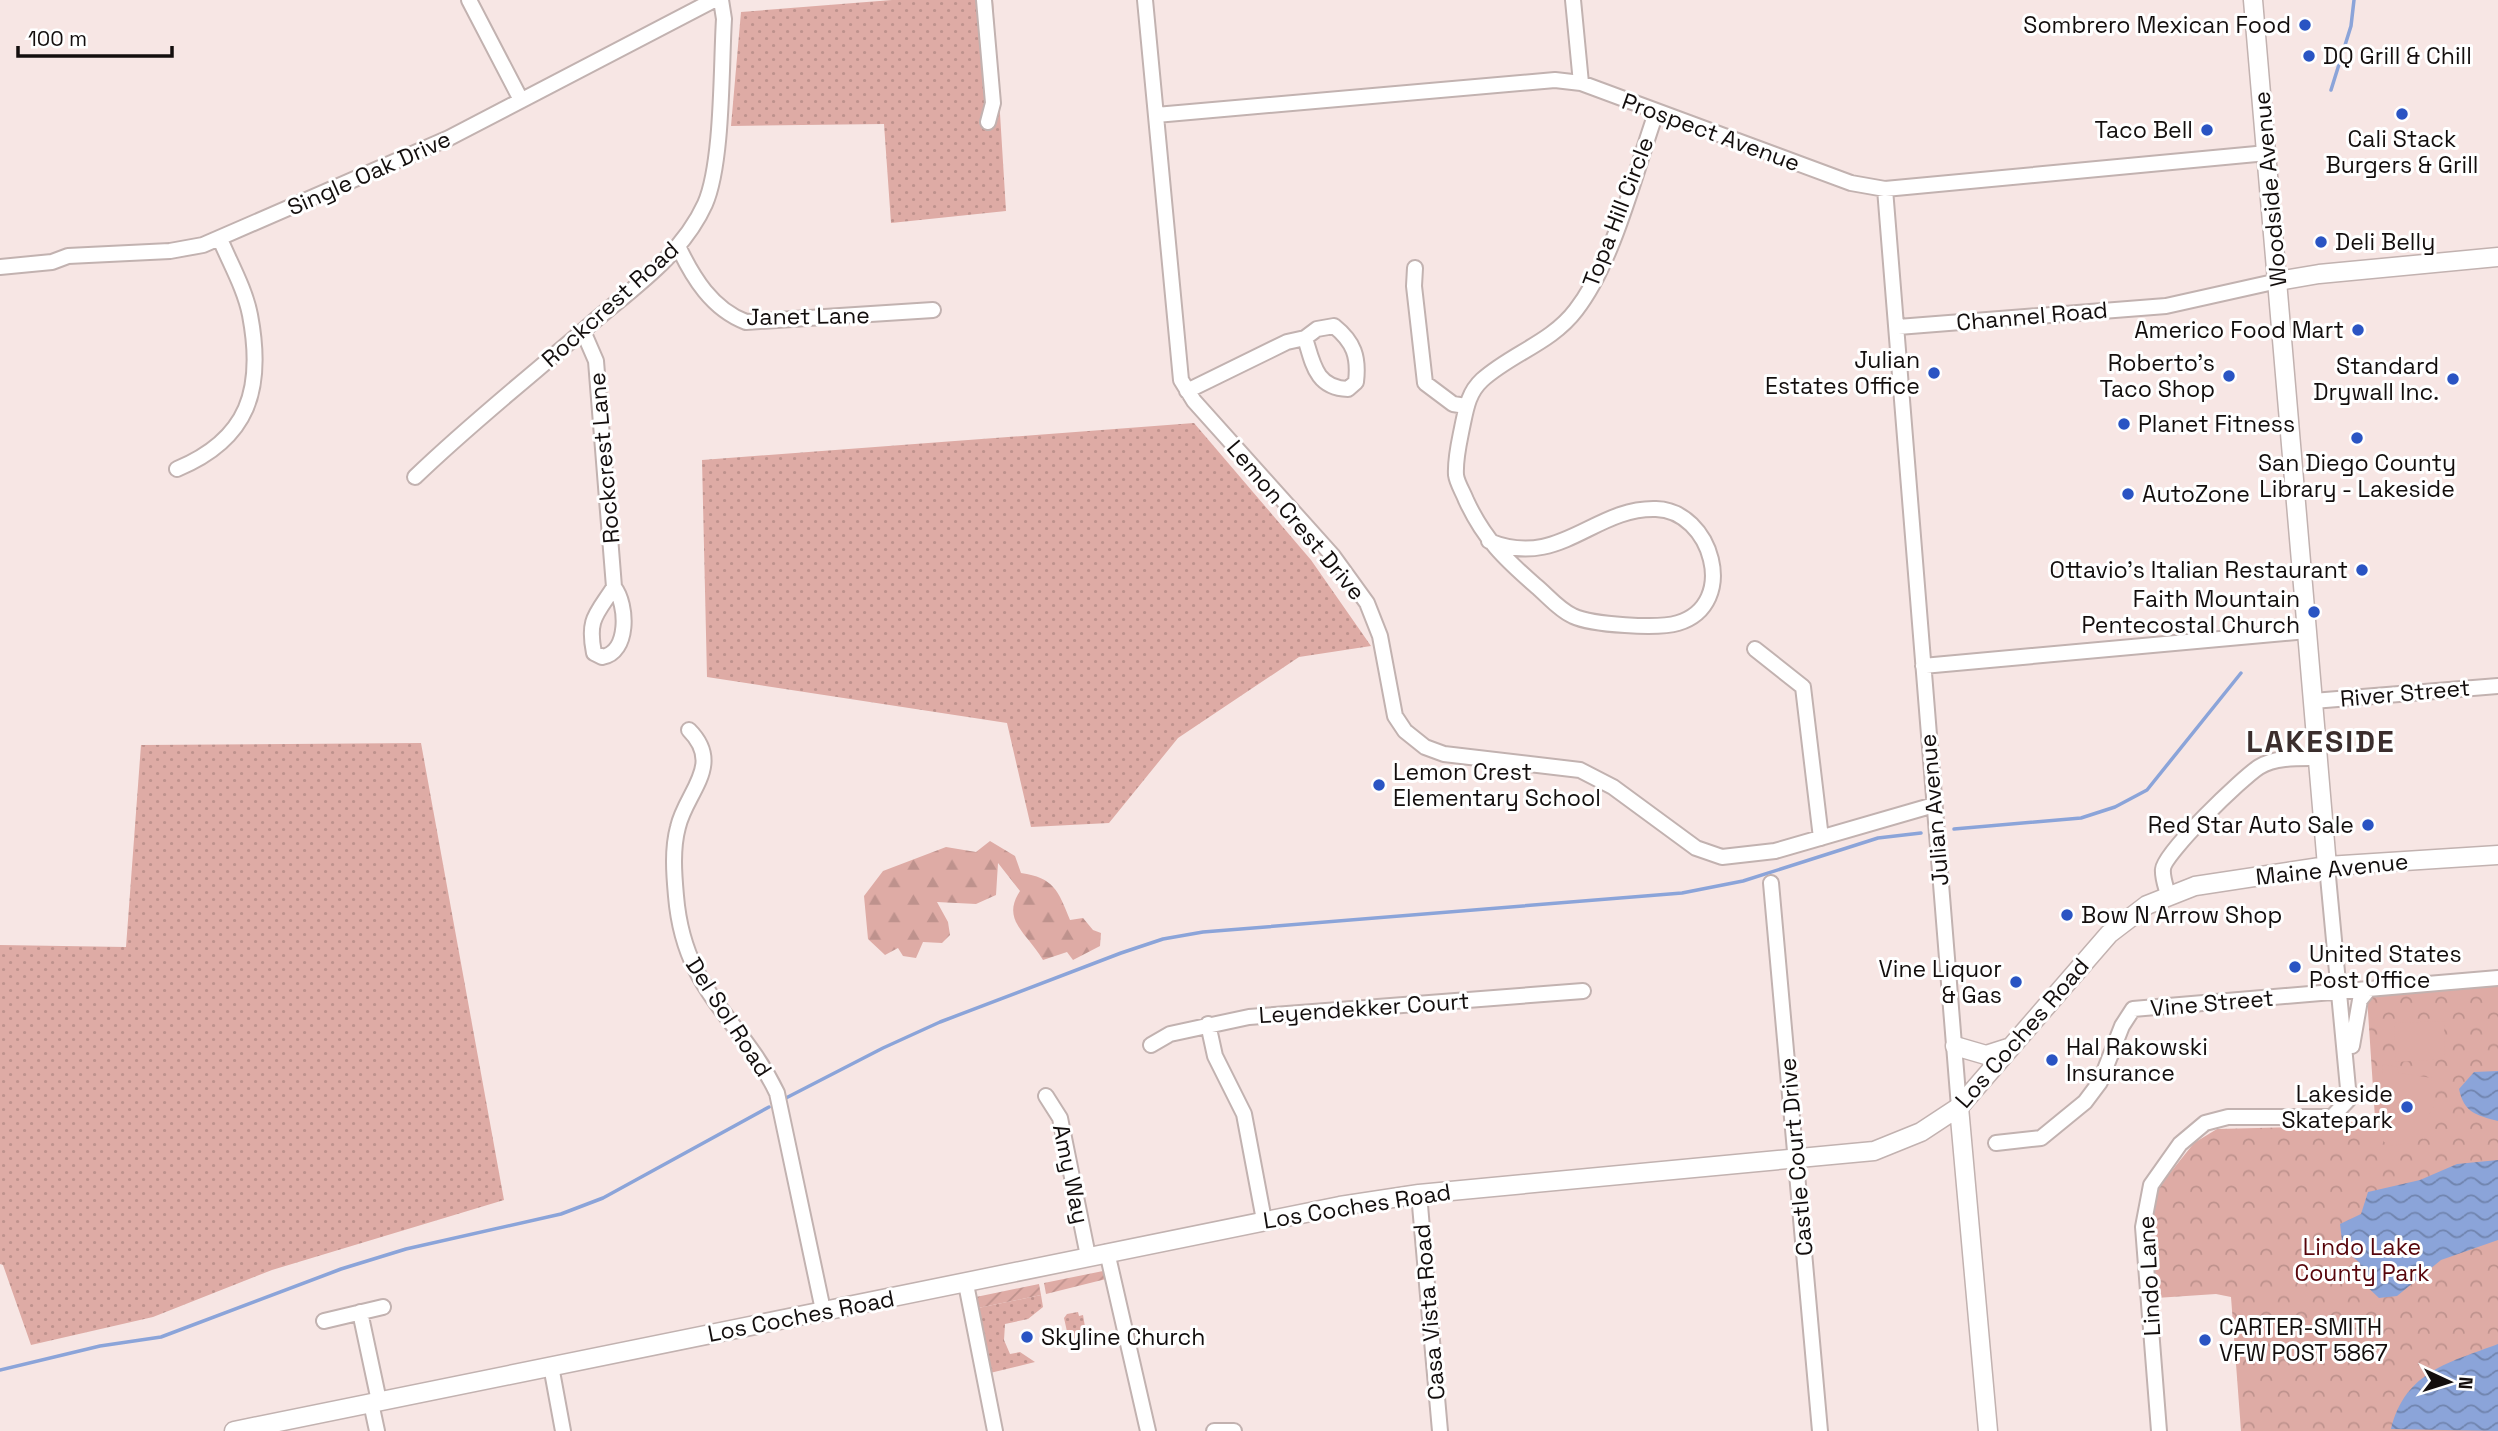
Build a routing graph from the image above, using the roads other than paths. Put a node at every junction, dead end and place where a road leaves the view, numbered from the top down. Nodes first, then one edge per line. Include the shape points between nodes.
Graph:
1 (469, 0) edge
2 (714, 0) edge
3 (721, 0) edge
4 (984, 0) edge
5 (1146, 0) edge
6 (1573, 0) edge
7 (2253, 0) edge
8 (1581, 83) junction
9 (521, 100) junction
10 (1656, 113) junction
11 (1156, 115) junction
12 (988, 122) dead end
13 (2267, 153) junction
14 (1885, 189) junction
15 (220, 239) junction
16 (678, 246) junction
17 (2498, 257) edge
18 (2498, 266) edge
19 (0, 267) edge
20 (1415, 268) dead end
21 (2278, 281) junction
22 (933, 310) dead end
23 (1898, 327) junction
24 (583, 331) junction
25 (1305, 338) junction
26 (1186, 391) junction
27 (1466, 406) junction
28 (177, 468) dead end
29 (415, 477) dead end
30 (1489, 541) junction
31 (614, 587) dead end
32 (2307, 631) junction
33 (1755, 649) dead end
34 (1923, 666) junction
35 (2498, 685) edge
36 (2313, 701) junction
37 (690, 730) dead end
38 (2317, 758) junction
39 (1934, 805) junction
40 (1821, 838) junction
41 (2498, 855) edge
42 (2327, 866) junction
43 (1771, 883) dead end
44 (2168, 895) junction
45 (2498, 978) edge
46 (2369, 989) junction
47 (1583, 991) dead end
48 (2338, 992) junction
49 (1208, 1024) junction
50 (1151, 1045) dead end
51 (2014, 1045) junction
52 (1955, 1046) junction
53 (2348, 1071) junction
54 (1046, 1096) dead end
55 (1959, 1107) junction
56 (2189, 1135) joint
57 (1996, 1143) dead end
58 (1796, 1160) junction
59 (1419, 1194) junction
60 (1264, 1220) junction
61 (1107, 1252) junction
62 (1088, 1256) junction
63 (966, 1284) junction
64 (383, 1307) dead end
65 (823, 1310) junction
66 (360, 1312) junction
67 (324, 1321) dead end
68 (551, 1366) junction
69 (375, 1402) junction
70 (297, 1425) edge
71 (234, 1431) edge
72 (377, 1431) edge
73 (563, 1431) edge
74 (995, 1431) edge
75 (1148, 1431) edge
76 (1214, 1431) edge
77 (1234, 1431) edge
78 (1440, 1431) edge
79 (1820, 1431) edge
80 (1988, 1431) edge
81 (2159, 1431) edge

1 - 9 street
2 - 9 street, Single Oak Drive
3 - 16 street, Rockcrest Road via 724,19 714,170 705,204
4 - 12 street via 993,103
5 - 11 street, Lemon Crest Drive
6 - 8 street
7 - 13 main road, Woodside Avenue
8 - 10 street, Prospect Avenue
8 - 11 street, Prospect Avenue via 1555,80
9 - 15 street, Single Oak Drive via 428,148
10 - 14 street, Prospect Avenue via 1851,183
10 - 27 street, Topa Hill Circle via 1603,264 1577,310 1552,336 1482,380
11 - 26 street, Lemon Crest Drive via 1178,362
13 - 14 street, Prospect Avenue
13 - 21 main road, Woodside Avenue
14 - 23 street, Julian Avenue
15 - 19 street, Single Oak Drive via 170,251 68,256
15 - 28 street via 250,313 252,394 240,423 223,443
16 - 22 street, Janet Lane via 690,271 718,306 746,322
16 - 24 street, Rockcrest Road
17 - 18 street
17 - 21 main road, Channel Road
20 - 27 street via 1425,383 1453,404
21 - 23 street, Channel Road via 2166,306
21 - 32 main road, Woodside Avenue
23 - 34 street, Julian Avenue
24 - 29 street, Rockcrest Road via 467,427
24 - 31 street, Rockcrest Lane via 596,362
25 - 25 street via 1317,329 1334,326 1350,338 1356,352 1356,382 1348,389 1324,383 1315,373
25 - 26 street via 1287,342
26 - 40 street, Lemon Crest Drive via 1333,556 1367,603 1380,636 1392,707 1405,731 1418,743 1444,754 1580,770 1613,787 1696,848 1714,856 1756,855
27 - 30 street, Topa Hill Circle via 1456,478
30 - 30 street, Topa Hill Circle via 1506,562 1570,615 1587,622 1669,626 1688,620 1712,590 1715,571 1709,551 1692,527 1659,508 1619,516 1526,551
32 - 34 street
32 - 36 main road, Woodside Avenue
33 - 40 street via 1803,687
34 - 39 street, Julian Avenue
35 - 36 street, River Street
36 - 38 main road, Woodside Avenue
37 - 65 street, Del Sol Road via 699,742 704,768 682,812 675,840 676,895 685,947 706,991 761,1063 777,1093
38 - 42 main road, Woodside Avenue
38 - 44 street via 2260,766 2221,799 2168,856 2162,868
39 - 40 street, Lemon Crest Drive
39 - 52 street, Julian Avenue
41 - 42 main road, Maine Avenue
42 - 44 main road, Maine Avenue via 2195,886
42 - 48 street, Woodside Avenue
43 - 58 street, Castle Court Drive
44 - 51 main road, Los Coches Road via 2109,934
45 - 46 street, Vine Street
46 - 48 street, Vine Street
46 - 53 street via 2362,993 2356,1014
47 - 49 street, Leyendekker Court
48 - 53 street, Woodside Avenue
48 - 57 street, Vine Street via 2133,1009 2100,1082 2085,1102 2041,1138
49 - 50 street, Leyendekker Court via 1170,1034
49 - 60 street via 1215,1056 1244,1114
51 - 52 main road via 1986,1055
51 - 55 main road, Los Coches Road
52 - 55 street, Julian Avenue
53 - 56 street, Woodside Avenue via 2349,1099 2332,1117 2228,1117
54 - 62 street, Amy Way via 1060,1118
55 - 58 main road, Los Coches Road via 1887,1147
55 - 80 main road, Julian Avenue
56 - 81 street, Lindo Lane via 2151,1185 2143,1227
58 - 59 main road, Los Coches Road
58 - 79 street, Castle Court Drive
59 - 60 main road, Los Coches Road
59 - 78 street, Casa Vista Road
60 - 61 main road, Los Coches Road
61 - 62 main road, Los Coches Road
61 - 75 street
62 - 63 main road, Los Coches Road
63 - 65 main road, Los Coches Road
63 - 74 street
64 - 66 street
65 - 68 main road, Los Coches Road
66 - 67 street
66 - 69 street
68 - 69 main road, Los Coches Road
68 - 73 street
69 - 70 main road, Los Coches Road
69 - 72 street
70 - 71 main road, Los Coches Road
76 - 77 street

